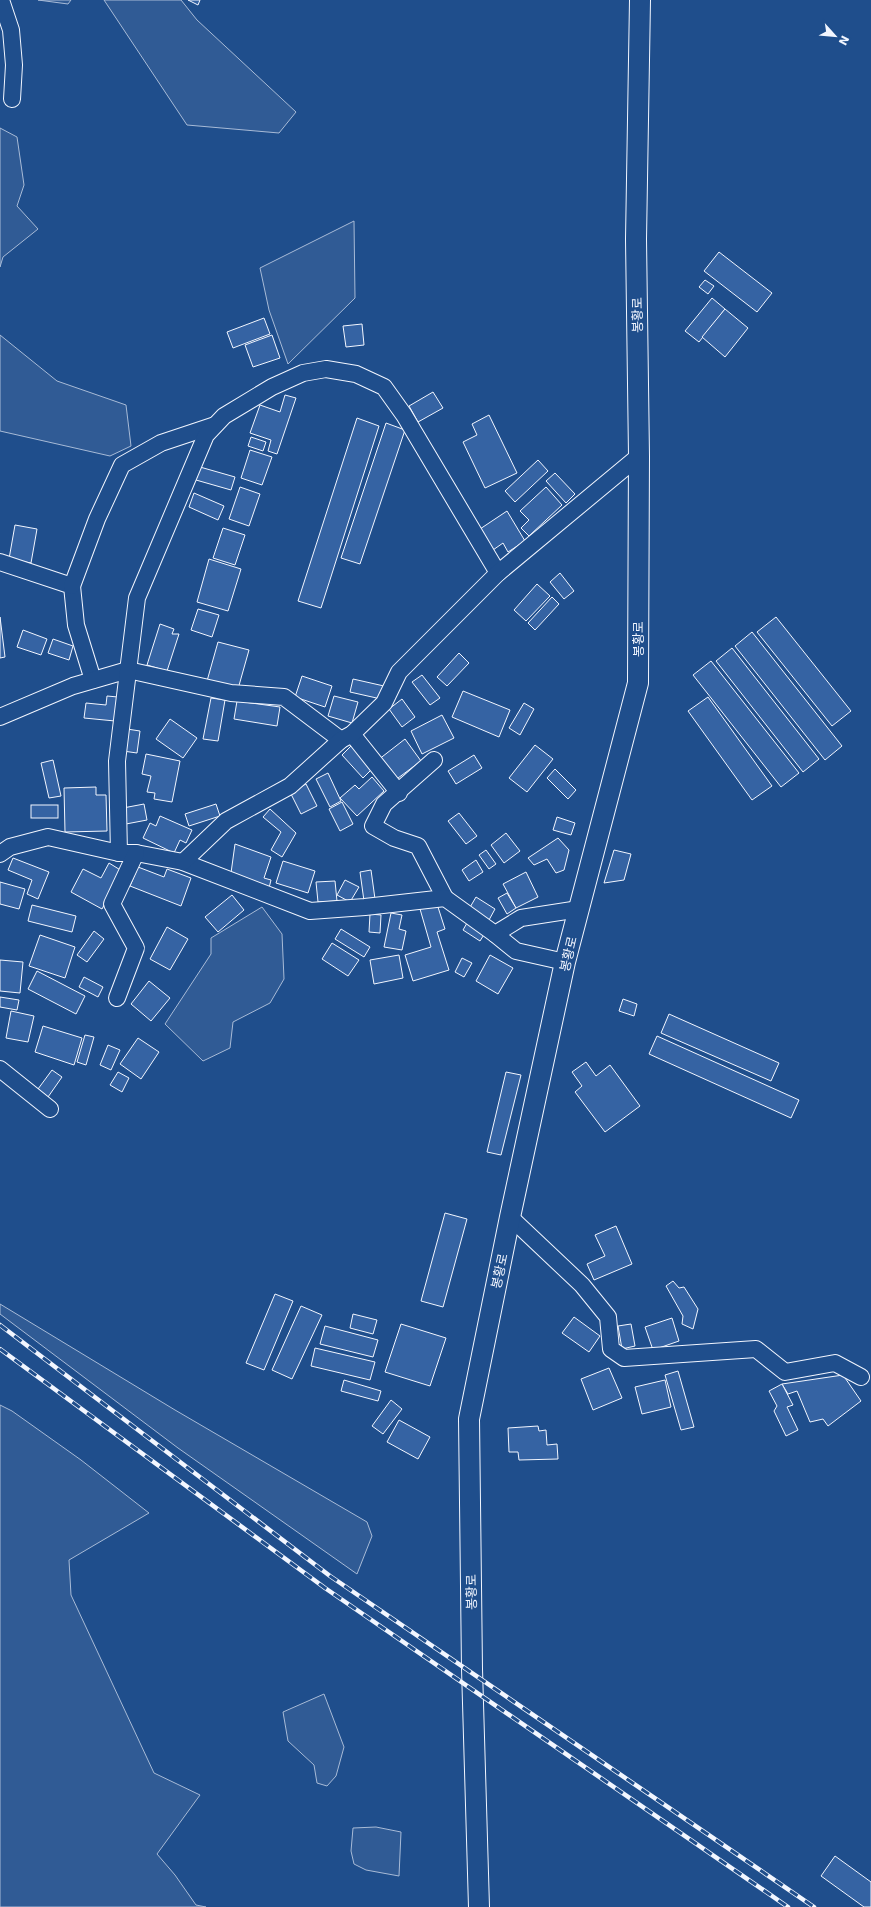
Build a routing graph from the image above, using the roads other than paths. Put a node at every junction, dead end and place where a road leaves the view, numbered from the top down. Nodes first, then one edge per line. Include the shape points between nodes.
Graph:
1 (1, 0) edge
2 (640, 0) edge
3 (12, 99) dead end
4 (216, 425) junction
5 (639, 456) junction
6 (0, 562) edge
7 (498, 573) junction
8 (72, 586) junction
9 (128, 670) junction
10 (93, 680) junction
11 (0, 717) edge
12 (347, 737) junction
13 (434, 760) dead end
14 (399, 793) junction
15 (119, 853) junction
16 (136, 853) junction
17 (0, 854) edge
18 (183, 862) junction
19 (445, 898) junction
20 (579, 909) junction
21 (495, 934) junction
22 (565, 962) junction
23 (117, 998) dead end
24 (0, 1069) edge
25 (50, 1109) dead end
26 (510, 1217) junction
27 (861, 1377) dead end
28 (478, 1907) edge

1 - 3 street via 11,30 14,64
2 - 5 street, 봉황로 via 636,239
4 - 7 street via 224,416 272,387 303,374 326,369 356,374 384,387 404,415
4 - 8 street via 161,443 122,465 97,519
4 - 9 street via 206,435 137,598
5 - 7 street
5 - 20 street, 봉황로 via 638,683
6 - 8 street
7 - 12 street via 399,672 384,702
8 - 10 street via 76,625
9 - 10 street
9 - 12 street via 230,693 284,696
9 - 15 street via 117,761
10 - 11 street
12 - 14 street
12 - 18 street via 290,786 226,821
13 - 14 street
14 - 19 street via 384,804 373,826 394,838 418,846
15 - 16 street
15 - 17 street via 48,837 10,847
16 - 18 street
16 - 23 street via 112,904 136,948
18 - 19 street via 310,911
19 - 21 street
20 - 21 street via 521,918
20 - 22 street, 봉황로
21 - 22 street via 516,951
22 - 26 street, 봉황로
24 - 25 street
26 - 27 street via 582,1285 608,1317 611,1349 624,1358 756,1349 786,1372 835,1363
26 - 28 street, 봉황로 via 469,1419

